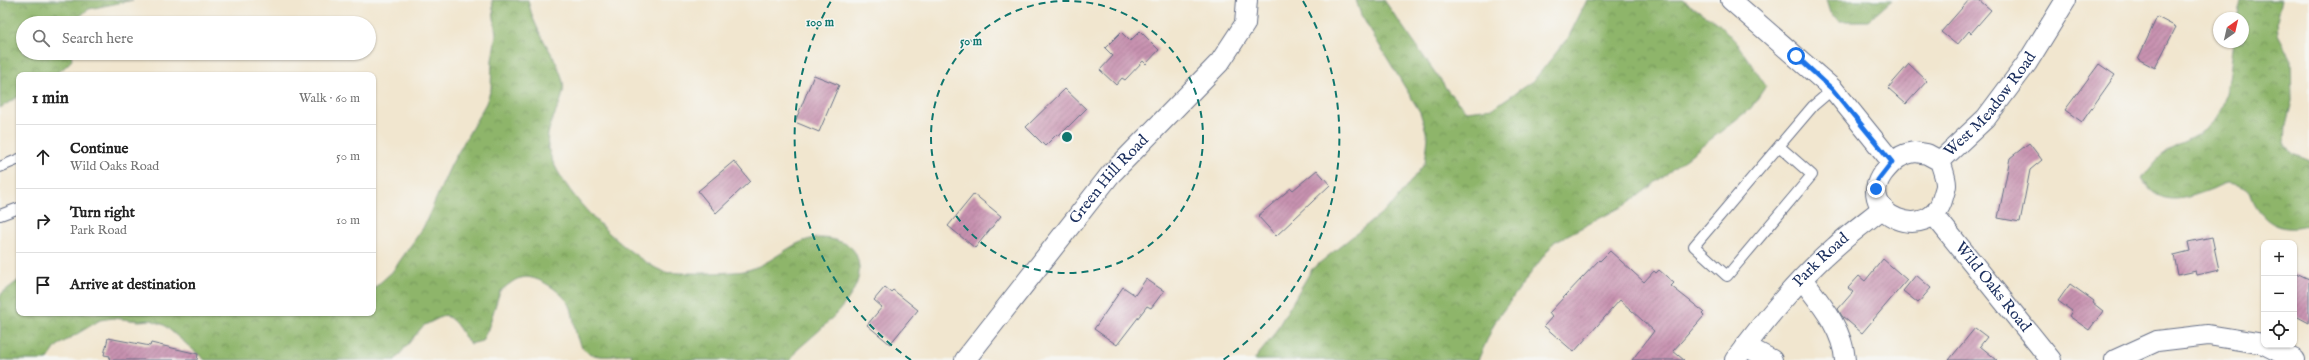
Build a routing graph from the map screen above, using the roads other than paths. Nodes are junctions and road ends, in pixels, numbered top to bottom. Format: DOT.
graph roads {
  1 [pos="1247,0"];
  2 [pos="1731,0"];
  3 [pos="2066,0"];
  4 [pos="1832,89"];
  5 [pos="1779,146"];
  6 [pos="16,160"];
  7 [pos="1940,161"];
  8 [pos="1892,162"];
  9 [pos="0,167"];
  10 [pos="1883,208"];
  11 [pos="16,209"];
  12 [pos="0,215"];
  13 [pos="1934,215"];
  14 [pos="1802,279"];
  15 [pos="2261,344"];
  16 [pos="2271,348"];
  17 [pos="1740,353"];
  18 [pos="965,360"];
  19 [pos="1772,360"];
  20 [pos="1845,360"];
  21 [pos="2051,360"];
  22 [pos="2115,360"];
  23 [pos="2295,360"];
  1 -- 18 [label="street, Green Hill Road"];
  2 -- 4 [label="street"];
  3 -- 7 [label="street, West Meadow Road"];
  4 -- 5 [label="lane"];
  4 -- 8 [label="street"];
  5 -- 5 [label="lane"];
  6 -- 9 [label="lane"];
  7 -- 8 [label="street, West Meadow Road"];
  7 -- 13 [label="street"];
  8 -- 10 [label="street"];
  10 -- 13 [label="street"];
  10 -- 14 [label="street, Park Road"];
  11 -- 12 [label="lane"];
  13 -- 21 [label="street, Wild Oaks Road"];
  14 -- 17 [label="street, Park Road"];
  14 -- 20 [label="street"];
  15 -- 22 [label="street"];
  16 -- 23 [label="street"];
  17 -- 19 [label="street"];
}
